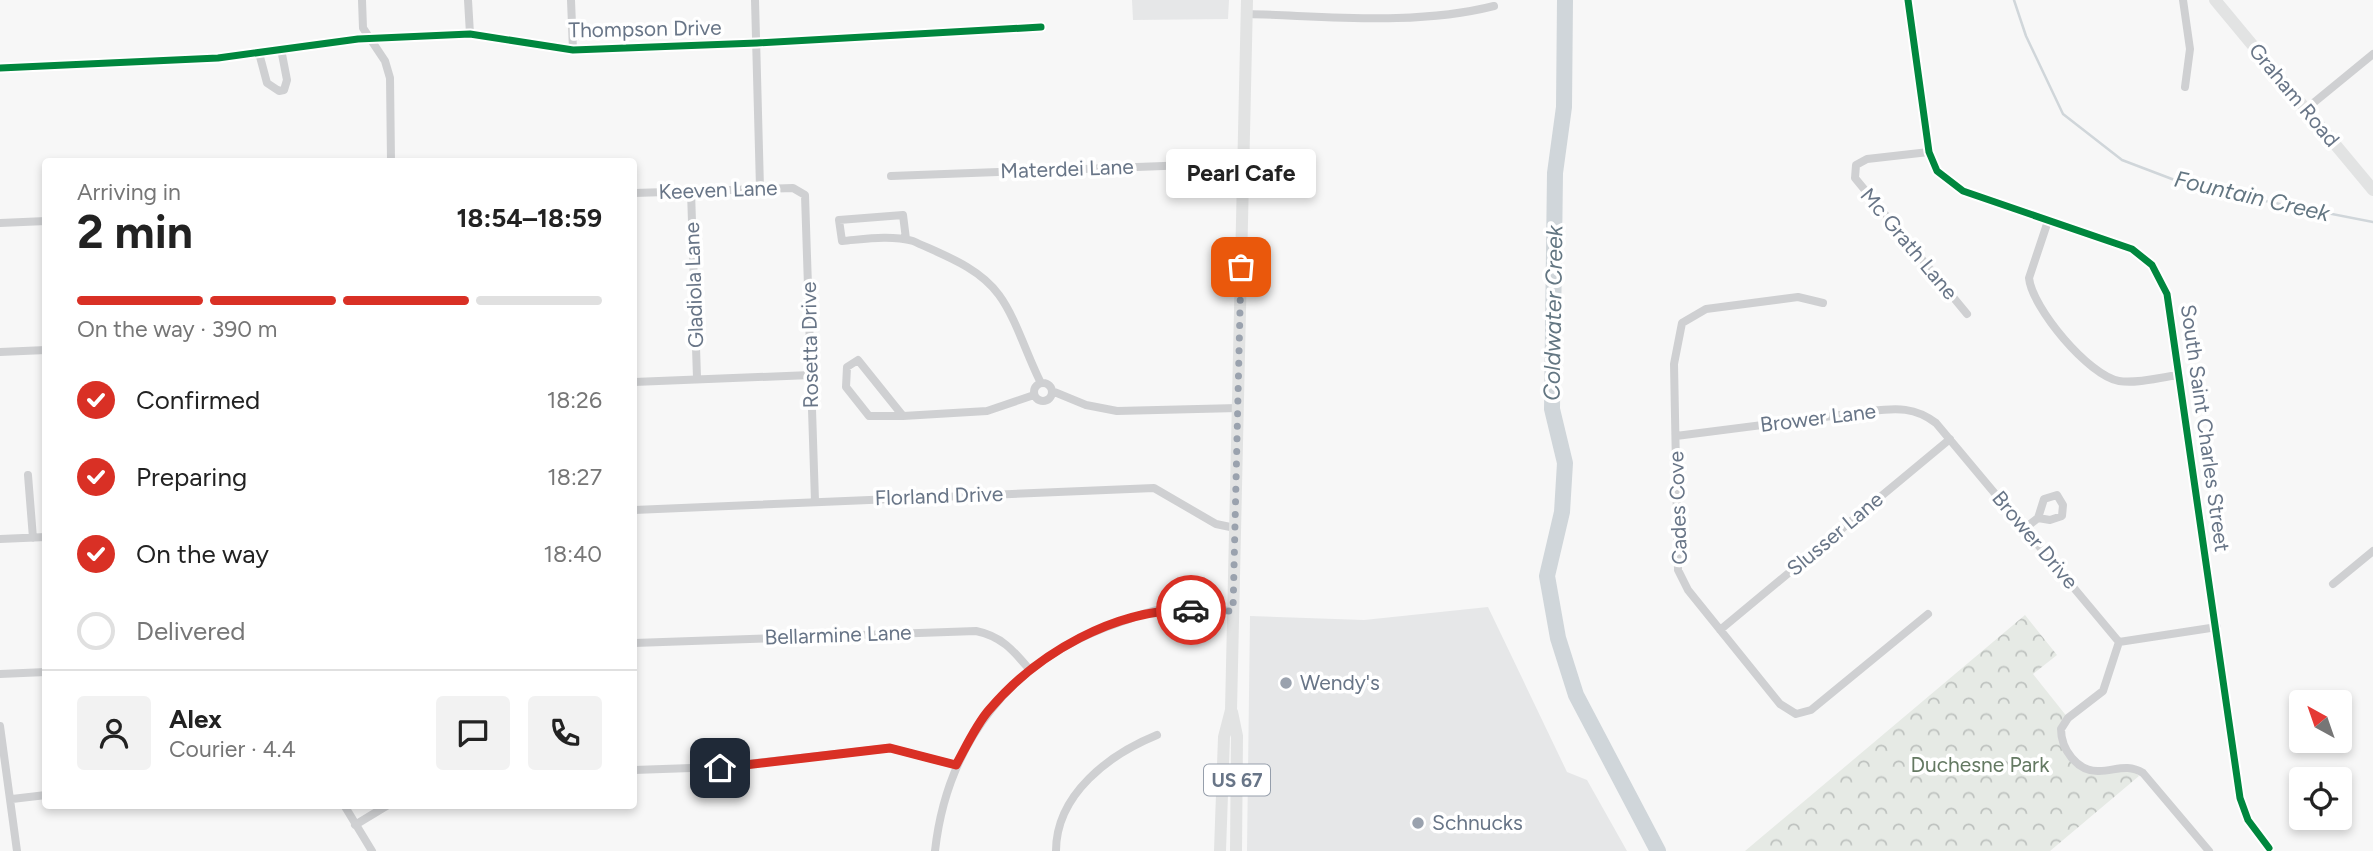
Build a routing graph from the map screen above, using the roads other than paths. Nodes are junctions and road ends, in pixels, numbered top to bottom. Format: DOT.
graph roads {
  1 [pos="362,0"];
  2 [pos="468,0"];
  3 [pos="571,0"];
  4 [pos="755,0"];
  5 [pos="1247,0"];
  6 [pos="1908,0"];
  7 [pos="2183,0"];
  8 [pos="2215,0"];
  9 [pos="1494,6"];
  10 [pos="1247,14"];
  11 [pos="1041,27"];
  12 [pos="470,34"];
  13 [pos="372,38"];
  14 [pos="757,43"];
  15 [pos="281,48"];
  16 [pos="573,50"];
  17 [pos="259,53"];
  18 [pos="2373,54"];
  19 [pos="0,68"];
  20 [pos="2185,87"];
  21 [pos="2306,109"];
  22 [pos="1929,152"];
  23 [pos="391,158"];
  24 [pos="1244,163"];
  25 [pos="891,176"];
  26 [pos="760,188"];
  27 [pos="2373,190"];
  28 [pos="691,191"];
  29 [pos="802,191"];
  30 [pos="637,193"];
  31 [pos="42,221"];
  32 [pos="2048,221"];
  33 [pos="0,223"];
  34 [pos="906,239"];
  35 [pos="1824,303"];
  36 [pos="1967,314"];
  37 [pos="42,350"];
  38 [pos="0,352"];
  39 [pos="2179,374"];
  40 [pos="811,376"];
  41 [pos="697,378"];
  42 [pos="637,382"];
  43 [pos="1041,383"];
  44 [pos="1052,391"];
  45 [pos="1034,395"];
  46 [pos="1238,408"];
  47 [pos="903,416"];
  48 [pos="1675,436"];
  49 [pos="1950,439"];
  50 [pos="28,475"];
  51 [pos="815,500"];
  52 [pos="637,510"];
  53 [pos="2038,518"];
  54 [pos="1235,528"];
  55 [pos="2025,528"];
  56 [pos="42,537"];
  57 [pos="0,538"];
  58 [pos="33,538"];
  59 [pos="2373,551"];
  60 [pos="2333,584"];
  61 [pos="1233,611"];
  62 [pos="1927,614"];
  63 [pos="2217,626"];
  64 [pos="1720,629"];
  65 [pos="2119,642"];
  66 [pos="637,643"];
  67 [pos="1029,669"];
  68 [pos="42,672"];
  69 [pos="0,674"];
  70 [pos="1231,710"];
  71 [pos="0,726"];
  72 [pos="1157,736"];
  73 [pos="956,765"];
  74 [pos="637,770"];
  75 [pos="42,795"];
  76 [pos="12,799"];
  77 [pos="346,809"];
  78 [pos="381,809"];
  79 [pos="355,825"];
  80 [pos="2269,848"];
  81 [pos="16,851"];
  82 [pos="372,851"];
  83 [pos="935,851"];
  84 [pos="1056,851"];
  85 [pos="1220,851"];
  86 [pos="1236,851"];
  87 [pos="2209,851"];
  1 -- 13 [label="street"];
  2 -- 12 [label="street"];
  3 -- 16 [label="street"];
  4 -- 14 [label="street"];
  5 -- 10 [label="main road, US 67"];
  6 -- 22 [label="street"];
  7 -- 20 [label="street"];
  8 -- 21 [label="main road, Graham Road"];
  9 -- 10 [label="street"];
  10 -- 24 [label="main road, US 67"];
  11 -- 14 [label="street, Thompson Drive"];
  12 -- 13 [label="street, Thompson Drive"];
  12 -- 16 [label="street, Thompson Drive"];
  13 -- 15 [label="street, Thompson Drive"];
  13 -- 23 [label="street"];
  14 -- 16 [label="street, Thompson Drive"];
  14 -- 26 [label="street"];
  15 -- 17 [label="street, Thompson Drive"];
  15 -- 17 [label="street"];
  17 -- 19 [label="street, Thompson Drive"];
  18 -- 21 [label="street"];
  21 -- 27 [label="main road, Graham Road"];
  22 -- 32 [label="street, South Saint Charles Street"];
  22 -- 36 [label="street, Mc Grath Lane"];
  24 -- 25 [label="street, Materdei Lane"];
  24 -- 46 [label="main road, US 67"];
  26 -- 28 [label="street, Keeven Lane"];
  26 -- 29 [label="street, Keeven Lane"];
  28 -- 30 [label="street, Keeven Lane"];
  28 -- 41 [label="street, Gladiola Lane"];
  29 -- 40 [label="street, Rosetta Drive"];
  31 -- 33 [label="street"];
  32 -- 39 [label="street, South Saint Charles Street"];
  32 -- 39 [label="street"];
  34 -- 34 [label="street"];
  34 -- 43 [label="street"];
  35 -- 48 [label="street, Cades Cove"];
  37 -- 38 [label="street"];
  39 -- 63 [label="street, South Saint Charles Street"];
  40 -- 41 [label="street"];
  40 -- 51 [label="street, Rosetta Drive"];
  41 -- 42 [label="street"];
  43 -- 44 [label="street"];
  43 -- 45 [label="street"];
  44 -- 45 [label="street"];
  44 -- 46 [label="street"];
  45 -- 47 [label="street"];
  46 -- 54 [label="main road, US 67"];
  47 -- 47 [label="street"];
  48 -- 49 [label="street, Brower Lane"];
  48 -- 64 [label="street, Cades Cove"];
  49 -- 55 [label="street, Brower Drive"];
  49 -- 64 [label="street, Slusser Lane"];
  50 -- 58 [label="street"];
  51 -- 52 [label="street, Florland Drive"];
  51 -- 54 [label="street, Florland Drive"];
  53 -- 55 [label="street"];
  54 -- 61 [label="main road, US 67"];
  55 -- 65 [label="street, Brower Drive"];
  56 -- 58 [label="street"];
  57 -- 58 [label="street"];
  59 -- 60 [label="street"];
  61 -- 67 [label="street"];
  61 -- 70 [label="main road, US 67"];
  62 -- 64 [label="street, Cades Cove"];
  63 -- 65 [label="street"];
  63 -- 80 [label="street, South Saint Charles Street"];
  65 -- 87 [label="street"];
  66 -- 67 [label="street, Bellarmine Lane"];
  67 -- 73 [label="street"];
  68 -- 69 [label="street"];
  70 -- 85 [label="main road, US 67"];
  70 -- 86 [label="main road, US 67"];
  71 -- 76 [label="street"];
  72 -- 84 [label="street"];
  73 -- 74 [label="street"];
  73 -- 83 [label="street"];
  75 -- 76 [label="street"];
  76 -- 81 [label="street"];
  77 -- 79 [label="street"];
  78 -- 79 [label="street"];
  79 -- 82 [label="street"];
}
